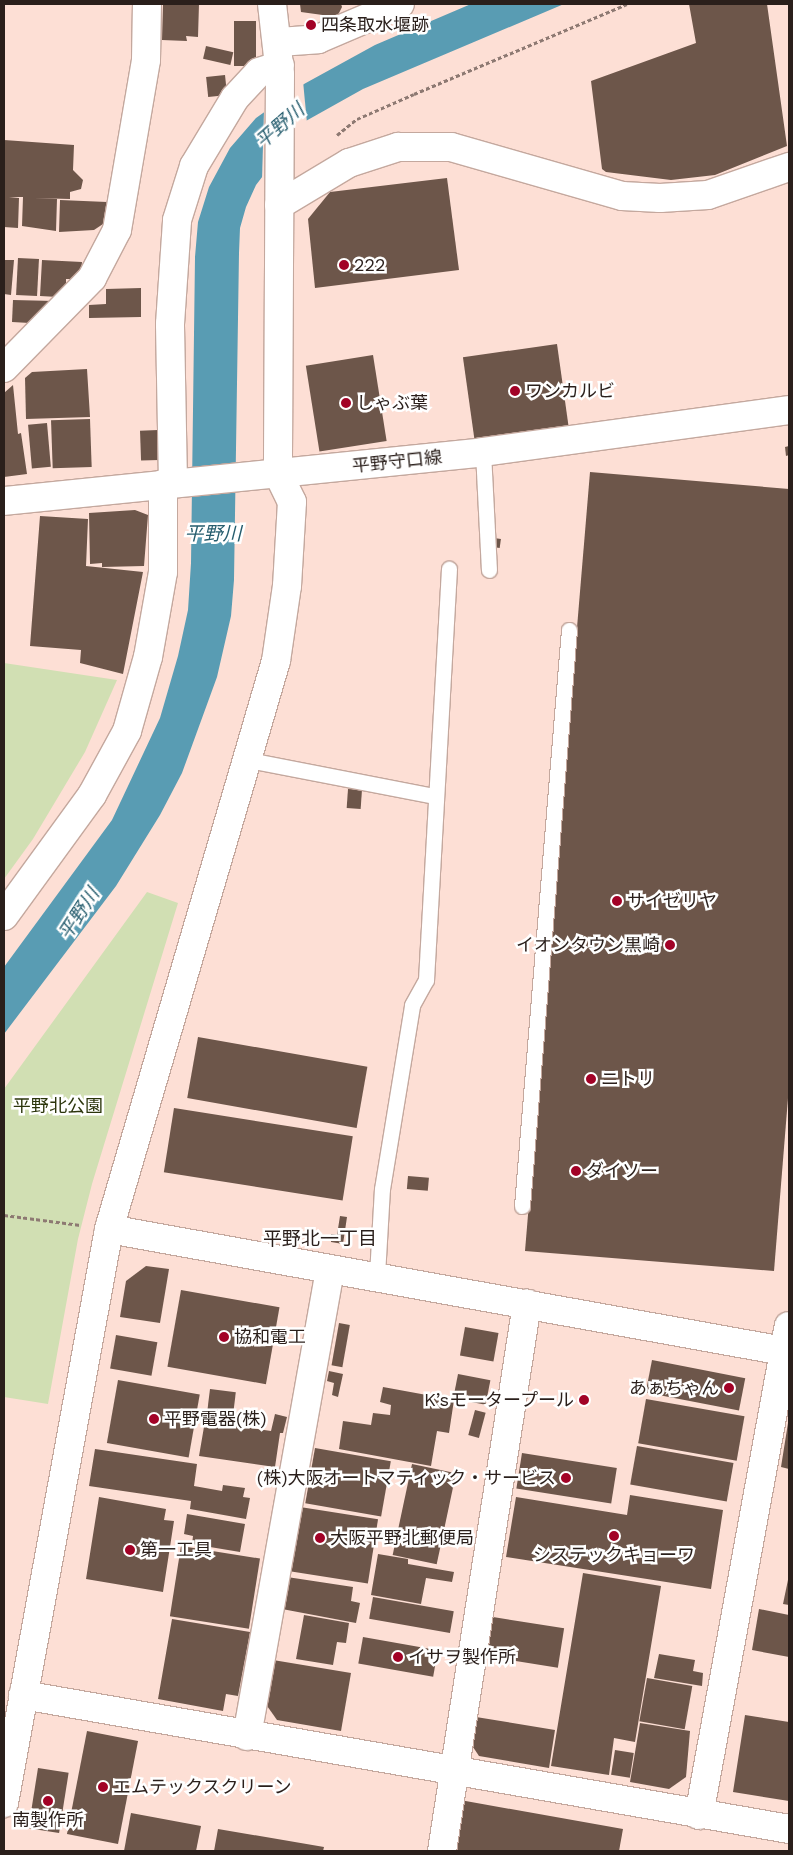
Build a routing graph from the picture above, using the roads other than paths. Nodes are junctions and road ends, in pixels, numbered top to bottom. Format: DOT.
graph roads {
  1 [pos="147,4"];
  2 [pos="272,4"];
  3 [pos="400,4"];
  4 [pos="279,60"];
  5 [pos="789,167"];
  6 [pos="286,205"];
  7 [pos="4,368"];
  8 [pos="789,410"];
  9 [pos="483,452"];
  10 [pos="265,474"];
  11 [pos="173,482"];
  12 [pos="4,501"];
  13 [pos="449,568"];
  14 [pos="490,570"];
  15 [pos="569,630"];
  16 [pos="249,760"];
  17 [pos="435,796"];
  18 [pos="4,916"];
  19 [pos="522,1206"];
  20 [pos="109,1229"];
  21 [pos="330,1270"];
  22 [pos="377,1275"];
  23 [pos="527,1304"];
  24 [pos="787,1343"];
  25 [pos="23,1696"];
  26 [pos="248,1736"];
  27 [pos="456,1773"];
  28 [pos="4,1803"];
  29 [pos="699,1814"];
  30 [pos="789,1829"];
  31 [pos="442,1851"];
  1 -- 7 [label="street"];
  2 -- 4 [label="street"];
  3 -- 4 [label="street"];
  4 -- 6 [label="street"];
  4 -- 11 [label="street"];
  5 -- 6 [label="street"];
  6 -- 10 [label="street"];
  8 -- 9 [label="street, 平野守口線"];
  9 -- 10 [label="street, 平野守口線"];
  9 -- 14 [label="lane"];
  10 -- 11 [label="street, 平野守口線"];
  10 -- 16 [label="street"];
  11 -- 12 [label="street, 平野守口線"];
  11 -- 18 [label="street"];
  13 -- 17 [label="lane"];
  15 -- 19 [label="lane"];
  16 -- 17 [label="lane"];
  16 -- 20 [label="street"];
  17 -- 22 [label="lane"];
  20 -- 21 [label="street"];
  20 -- 25 [label="street"];
  21 -- 22 [label="street"];
  21 -- 26 [label="street"];
  22 -- 23 [label="street"];
  23 -- 24 [label="street"];
  23 -- 27 [label="street"];
  24 -- 29 [label="street"];
  25 -- 26 [label="street"];
  25 -- 28 [label="street"];
  26 -- 27 [label="street"];
  27 -- 29 [label="street"];
  27 -- 31 [label="street"];
  29 -- 30 [label="street"];
}
